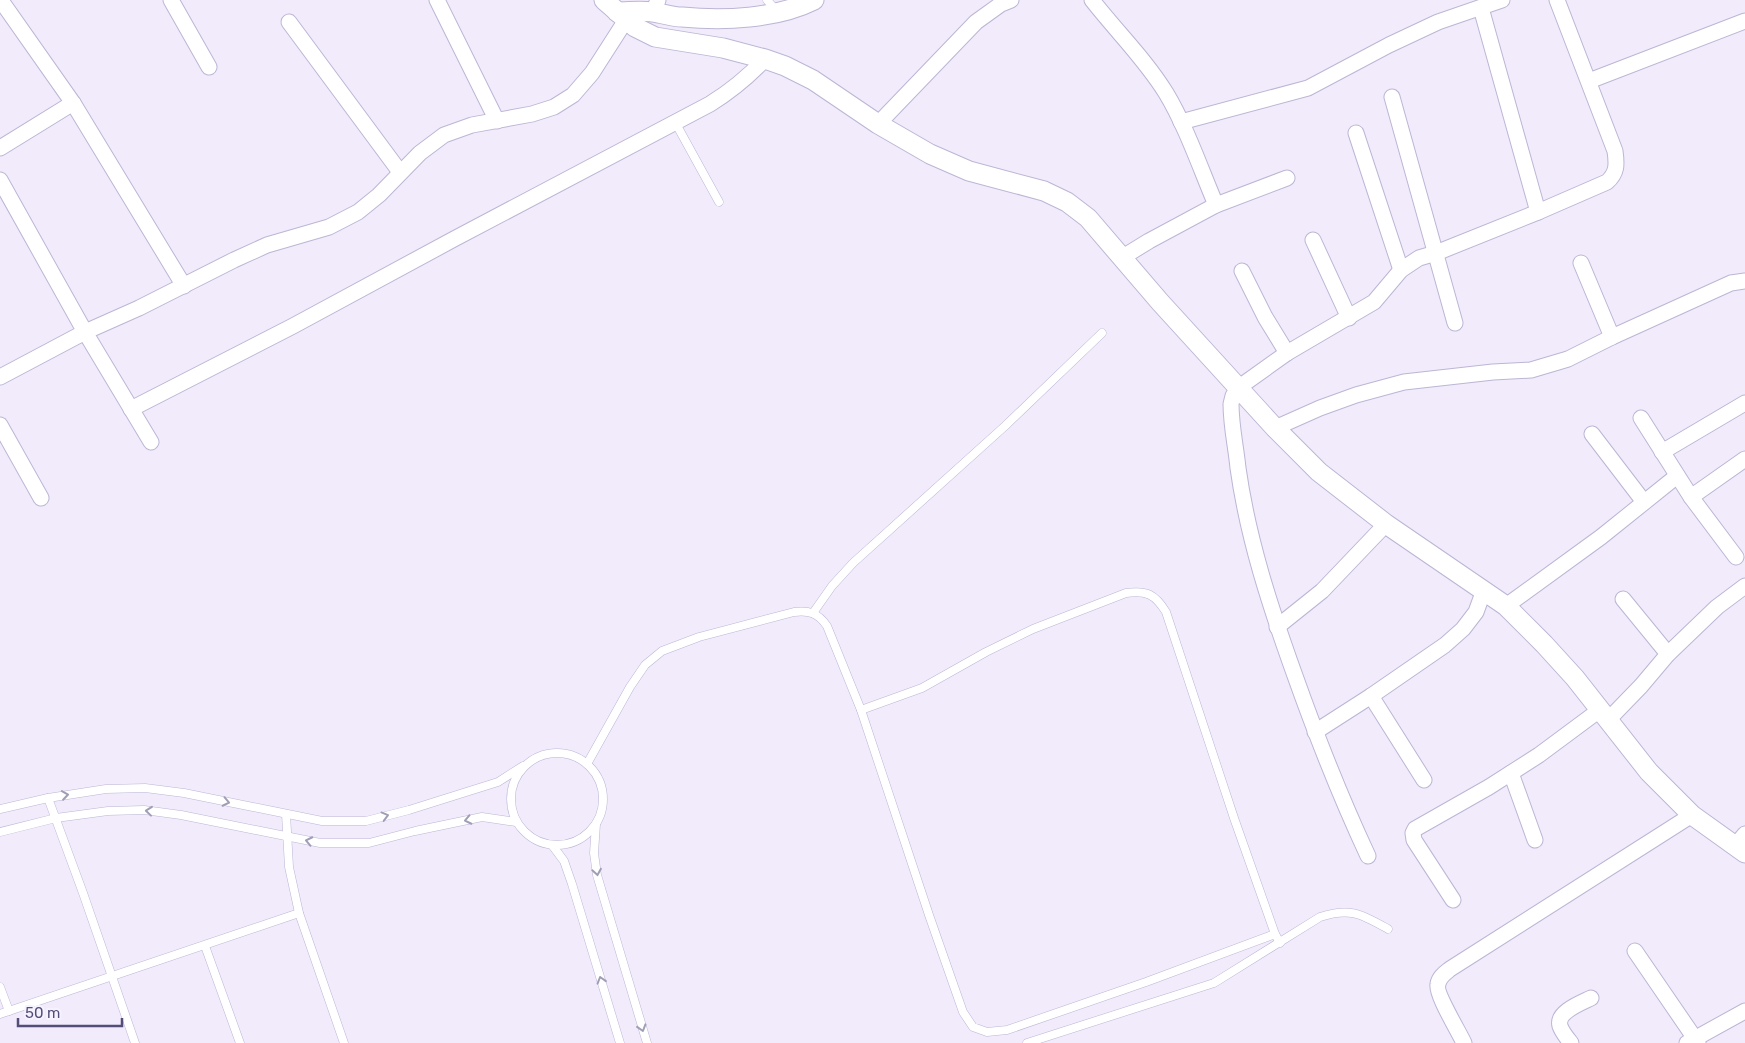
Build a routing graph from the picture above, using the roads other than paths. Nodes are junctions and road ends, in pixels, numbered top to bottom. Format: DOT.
graph roads {
  1 [pos="171,0"];
  2 [pos="437,0"];
  3 [pos="814,0"];
  4 [pos="1011,0"];
  5 [pos="1092,0"];
  6 [pos="1502,0"];
  7 [pos="1557,0"];
  8 [pos="2,2"];
  9 [pos="655,6"];
  10 [pos="772,6"];
  11 [pos="1481,8"];
  12 [pos="616,11"];
  13 [pos="1745,21"];
  14 [pos="289,22"];
  15 [pos="765,59"];
  16 [pos="209,67"];
  17 [pos="1589,81"];
  18 [pos="1392,97"];
  19 [pos="73,103"];
  20 [pos="497,121"];
  21 [pos="675,122"];
  22 [pos="1181,122"];
  23 [pos="878,124"];
  24 [pos="1356,132"];
  25 [pos="0,148"];
  26 [pos="400,172"];
  27 [pos="1287,178"];
  28 [pos="0,180"];
  29 [pos="719,202"];
  30 [pos="1216,206"];
  31 [pos="7,209"];
  32 [pos="1538,212"];
  33 [pos="1313,240"];
  34 [pos="1436,253"];
  35 [pos="1123,257"];
  36 [pos="1581,263"];
  37 [pos="1401,270"];
  38 [pos="1242,271"];
  39 [pos="1745,281"];
  40 [pos="184,286"];
  41 [pos="1349,318"];
  42 [pos="1455,323"];
  43 [pos="85,332"];
  44 [pos="1102,333"];
  45 [pos="1612,337"];
  46 [pos="1287,353"];
  47 [pos="0,376"];
  48 [pos="1238,388"];
  49 [pos="1745,403"];
  50 [pos="131,409"];
  51 [pos="1641,418"];
  52 [pos="0,425"];
  53 [pos="1275,428"];
  54 [pos="1592,434"];
  55 [pos="151,442"];
  56 [pos="1662,452"];
  57 [pos="1745,459"];
  58 [pos="1677,476"];
  59 [pos="1691,497"];
  60 [pos="41,498"];
  61 [pos="1644,502"];
  62 [pos="1386,524"];
  63 [pos="1736,557"];
  64 [pos="1745,586"];
  65 [pos="1484,590"];
  66 [pos="1623,599"];
  67 [pos="1506,606"];
  68 [pos="813,613"];
  69 [pos="1277,627"];
  70 [pos="1668,654"];
  71 [pos="1371,696"];
  72 [pos="861,710"];
  73 [pos="1605,714"];
  74 [pos="1315,732"];
  75 [pos="587,764"];
  76 [pos="523,766"];
  77 [pos="1510,773"];
  78 [pos="1424,780"];
  79 [pos="48,798"];
  80 [pos="0,809"];
  81 [pos="286,814"];
  82 [pos="1692,815"];
  83 [pos="56,818"];
  84 [pos="516,822"];
  85 [pos="596,824"];
  86 [pos="0,832"];
  87 [pos="286,836"];
  88 [pos="1535,840"];
  89 [pos="552,845"];
  90 [pos="1742,845"];
  91 [pos="1368,856"];
  92 [pos="1453,900"];
  93 [pos="299,913"];
  94 [pos="1388,929"];
  95 [pos="1275,934"];
  96 [pos="1280,943"];
  97 [pos="205,946"];
  98 [pos="1635,951"];
  99 [pos="111,976"];
  100 [pos="0,987"];
  101 [pos="1591,998"];
  102 [pos="8,1011"];
  103 [pos="1745,1012"];
  104 [pos="0,1014"];
  105 [pos="1693,1041"];
  106 [pos="134,1043"];
  107 [pos="240,1043"];
  108 [pos="344,1043"];
  109 [pos="620,1043"];
  110 [pos="647,1043"];
  111 [pos="1028,1043"];
  112 [pos="1464,1043"];
  113 [pos="1571,1043"];
  1 -- 16 [label="street"];
  2 -- 20 [label="street"];
  3 -- 10 [label="street"];
  4 -- 23 [label="street"];
  5 -- 22 [label="street"];
  6 -- 11 [label="street"];
  7 -- 17 [label="street"];
  8 -- 19 [label="street"];
  9 -- 10 [label="street"];
  9 -- 12 [label="street"];
  11 -- 22 [label="street"];
  11 -- 32 [label="street"];
  12 -- 15 [label="street"];
  12 -- 20 [label="street"];
  13 -- 17 [label="street"];
  14 -- 26 [label="street"];
  15 -- 21 [label="street"];
  15 -- 23 [label="street"];
  17 -- 32 [label="street"];
  18 -- 34 [label="street"];
  19 -- 25 [label="street"];
  19 -- 40 [label="street"];
  20 -- 26 [label="street"];
  21 -- 29 [label="lane"];
  21 -- 50 [label="street"];
  22 -- 30 [label="street"];
  23 -- 35 [label="street"];
  24 -- 37 [label="street"];
  26 -- 40 [label="street"];
  27 -- 30 [label="street"];
  28 -- 31 [label="street"];
  30 -- 35 [label="street"];
  31 -- 43 [label="street"];
  32 -- 34 [label="street"];
  33 -- 41 [label="street"];
  34 -- 37 [label="street"];
  34 -- 42 [label="street"];
  35 -- 48 [label="street"];
  36 -- 45 [label="street"];
  37 -- 41 [label="street"];
  38 -- 46 [label="street"];
  39 -- 45 [label="street"];
  40 -- 43 [label="street"];
  41 -- 46 [label="street"];
  43 -- 47 [label="street"];
  43 -- 50 [label="street"];
  44 -- 68 [label="lane"];
  45 -- 53 [label="street"];
  46 -- 48 [label="street"];
  48 -- 53 [label="street"];
  48 -- 69 [label="street"];
  49 -- 56 [label="street"];
  50 -- 55 [label="street"];
  51 -- 56 [label="street"];
  52 -- 60 [label="street"];
  53 -- 62 [label="street"];
  54 -- 61 [label="street"];
  56 -- 58 [label="street"];
  57 -- 59 [label="street"];
  58 -- 59 [label="street"];
  58 -- 61 [label="street"];
  59 -- 63 [label="street"];
  61 -- 67 [label="street"];
  62 -- 65 [label="street"];
  62 -- 69 [label="street"];
  64 -- 70 [label="street"];
  65 -- 67 [label="street"];
  65 -- 71 [label="street"];
  66 -- 70 [label="street"];
  67 -- 73 [label="street"];
  68 -- 72 [label="lane"];
  68 -- 75 [label="lane"];
  69 -- 74 [label="street"];
  70 -- 73 [label="street"];
  71 -- 74 [label="street"];
  71 -- 78 [label="street"];
  72 -- 95 [label="lane"];
  72 -- 95 [label="lane"];
  73 -- 77 [label="street"];
  73 -- 82 [label="street"];
  74 -- 91 [label="street"];
  75 -- 76 [label="lane"];
  75 -- 85 [label="lane"];
  81 -- 76 [label="lane, one-way"];
  76 -- 84 [label="lane"];
  77 -- 88 [label="street"];
  77 -- 92 [label="street"];
  79 -- 80 [label="lane"];
  79 -- 81 [label="lane, one-way"];
  79 -- 83 [label="lane"];
  81 -- 87 [label="lane"];
  82 -- 90 [label="street"];
  82 -- 112 [label="street"];
  83 -- 86 [label="lane"];
  87 -- 83 [label="lane, one-way"];
  83 -- 99 [label="lane"];
  84 -- 87 [label="lane, one-way"];
  84 -- 89 [label="lane"];
  85 -- 89 [label="lane"];
  85 -- 110 [label="lane, one-way"];
  87 -- 93 [label="lane"];
  109 -- 89 [label="lane, one-way"];
  93 -- 97 [label="lane"];
  93 -- 108 [label="lane"];
  94 -- 96 [label="lane"];
  95 -- 96 [label="lane"];
  96 -- 111 [label="lane"];
  97 -- 99 [label="lane"];
  97 -- 107 [label="lane"];
  98 -- 105 [label="street"];
  99 -- 102 [label="lane"];
  99 -- 106 [label="lane"];
  100 -- 102 [label="lane"];
  101 -- 113 [label="street"];
  102 -- 104 [label="lane"];
  103 -- 105 [label="street"];
}
